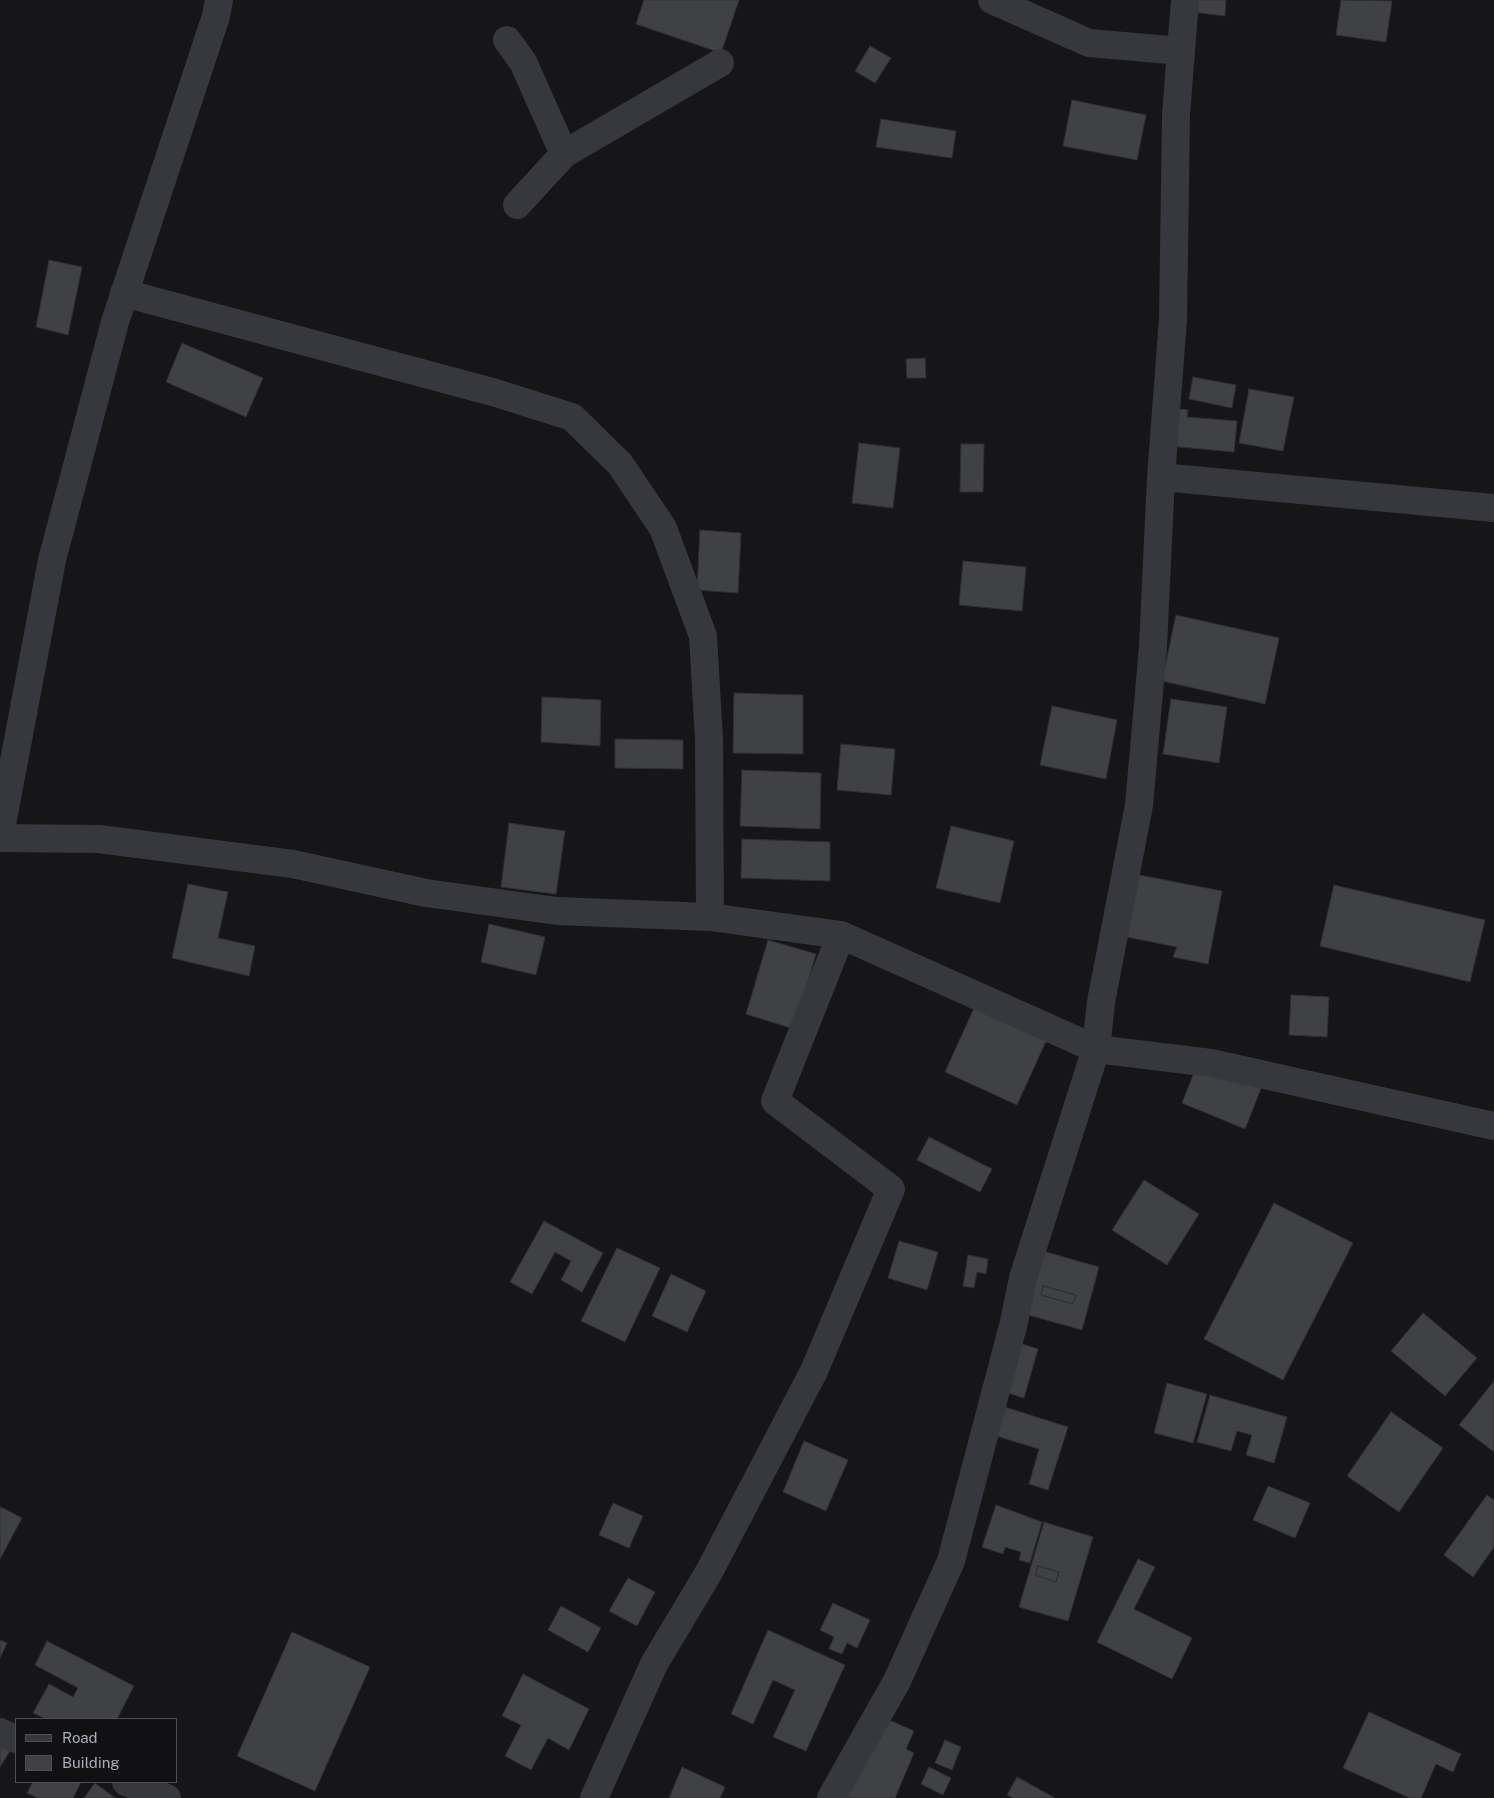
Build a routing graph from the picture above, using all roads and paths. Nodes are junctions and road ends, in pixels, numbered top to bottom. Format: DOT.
graph roads {
  1 [pos="219,0"];
  2 [pos="992,0"];
  3 [pos="1185,0"];
  4 [pos="507,40"];
  5 [pos="1181,50"];
  6 [pos="720,63"];
  7 [pos="564,154"];
  8 [pos="517,205"];
  9 [pos="124,294"];
  10 [pos="1161,477"];
  11 [pos="1494,508"];
  12 [pos="0,836"];
  13 [pos="710,917"];
  14 [pos="841,936"];
  15 [pos="1096,1049"];
  16 [pos="1494,1126"];
  17 [pos="0,1732"];
  18 [pos="15,1739"];
  19 [pos="129,1783"];
  20 [pos="167,1798"];
  21 [pos="594,1798"];
  22 [pos="831,1798"];
  1 -- 9 [label="street"];
  2 -- 5 [label="street"];
  3 -- 5 [label="street"];
  4 -- 7 [label="street"];
  5 -- 10 [label="street"];
  6 -- 7 [label="street"];
  7 -- 8 [label="street"];
  9 -- 12 [label="street"];
  9 -- 13 [label="street"];
  10 -- 11 [label="street"];
  10 -- 15 [label="street"];
  12 -- 13 [label="street"];
  13 -- 14 [label="street"];
  14 -- 15 [label="street"];
  14 -- 21 [label="street"];
  15 -- 16 [label="street"];
  15 -- 22 [label="street"];
  17 -- 18 [label="street"];
  19 -- 20 [label="street"];
}
